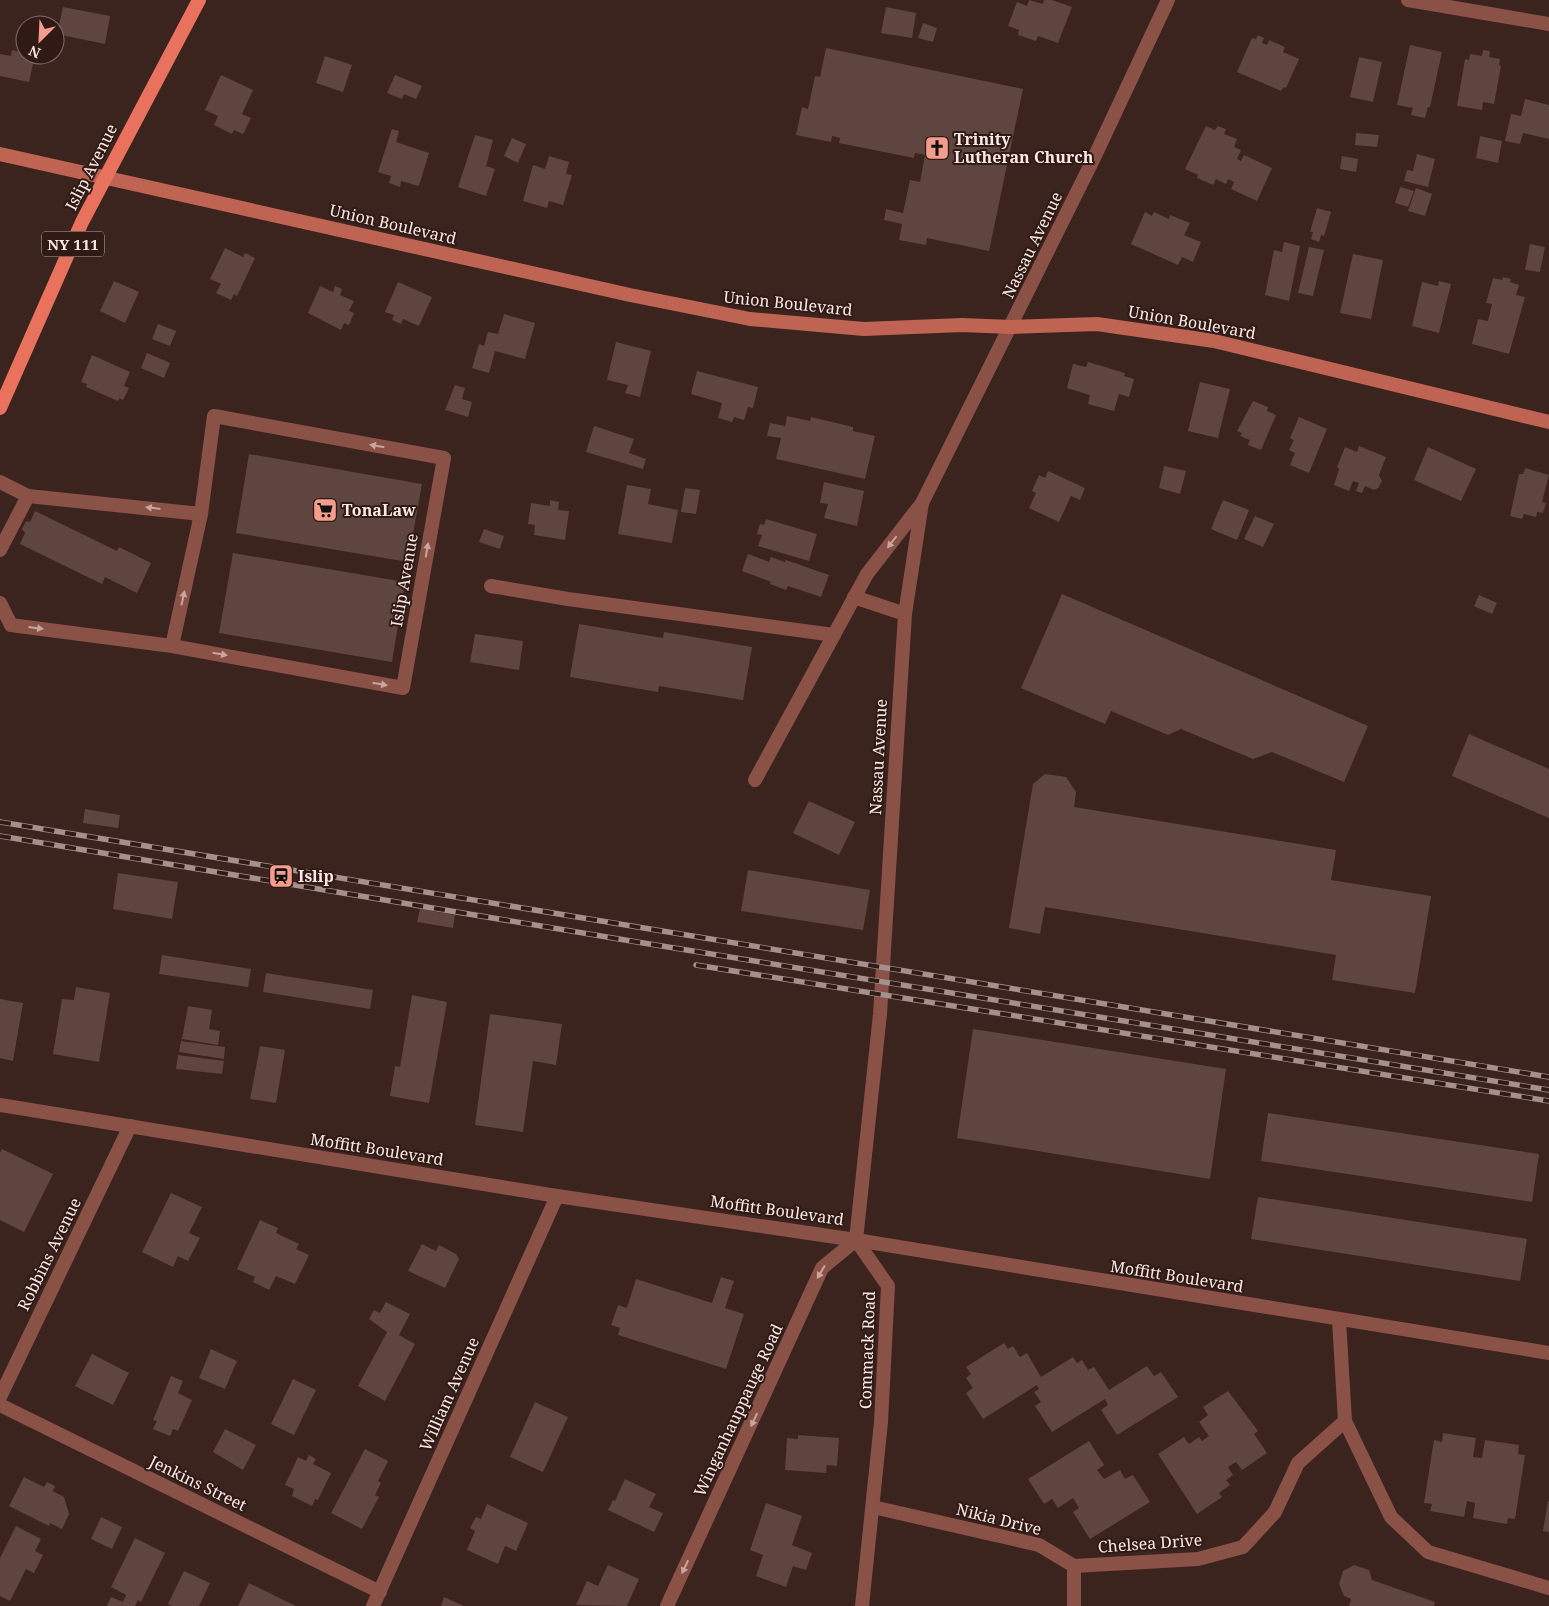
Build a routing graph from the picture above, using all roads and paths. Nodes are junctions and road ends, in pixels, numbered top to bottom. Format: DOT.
graph roads {
  1 [pos="199,0"];
  2 [pos="1168,0"];
  3 [pos="1408,0"];
  4 [pos="1549,24"];
  5 [pos="0,154"];
  6 [pos="104,178"];
  7 [pos="1011,327"];
  8 [pos="0,408"];
  9 [pos="1549,422"];
  10 [pos="0,482"];
  11 [pos="28,496"];
  12 [pos="922,503"];
  13 [pos="201,514"];
  14 [pos="4,532"];
  15 [pos="0,550"];
  16 [pos="491,586"];
  17 [pos="854,597"];
  18 [pos="0,603"];
  19 [pos="905,614"];
  20 [pos="834,635"];
  21 [pos="172,646"];
  22 [pos="755,780"];
  23 [pos="0,1105"];
  24 [pos="130,1126"];
  25 [pos="557,1196"];
  26 [pos="856,1240"];
  27 [pos="1339,1320"];
  28 [pos="1549,1353"];
  29 [pos="0,1397"];
  30 [pos="0,1405"];
  31 [pos="1345,1421"];
  32 [pos="872,1507"];
  33 [pos="1074,1566"];
  34 [pos="1549,1588"];
  35 [pos="380,1592"];
  36 [pos="373,1606"];
  37 [pos="667,1606"];
  38 [pos="862,1606"];
  39 [pos="1074,1606"];
  1 -- 6 [label="main road, Islip Avenue / NY 111"];
  2 -- 7 [label="street, Nassau Avenue"];
  3 -- 4 [label="street"];
  5 -- 6 [label="main road, Union Boulevard"];
  6 -- 7 [label="main road, Union Boulevard"];
  6 -- 8 [label="main road, Islip Avenue / NY 111"];
  7 -- 9 [label="main road, Union Boulevard"];
  7 -- 12 [label="street, Nassau Avenue"];
  10 -- 11 [label="street"];
  13 -- 11 [label="street, one-way"];
  11 -- 14 [label="street"];
  12 -- 17 [label="street, Nassau Avenue, one-way"];
  12 -- 19 [label="street, Nassau Avenue"];
  21 -- 13 [label="street, one-way"];
  21 -- 13 [label="street, Islip Avenue, one-way"];
  14 -- 15 [label="street"];
  16 -- 20 [label="street"];
  17 -- 19 [label="street"];
  17 -- 20 [label="street, Nassau Avenue"];
  18 -- 21 [label="street, one-way"];
  19 -- 26 [label="street, Nassau Avenue"];
  20 -- 22 [label="street, Nassau Avenue"];
  23 -- 24 [label="street, Moffitt Boulevard"];
  24 -- 25 [label="street, Moffitt Boulevard"];
  24 -- 29 [label="street, Robbins Avenue"];
  25 -- 26 [label="street, Moffitt Boulevard"];
  25 -- 35 [label="street, William Avenue"];
  26 -- 27 [label="street, Moffitt Boulevard"];
  26 -- 32 [label="street, Commack Road"];
  26 -- 37 [label="street, Winganhauppauge Road, one-way"];
  27 -- 28 [label="street, Moffitt Boulevard"];
  27 -- 31 [label="street"];
  30 -- 35 [label="street, Jenkins Street"];
  31 -- 33 [label="street, Chelsea Drive"];
  31 -- 34 [label="street"];
  32 -- 33 [label="street, Nikia Drive"];
  32 -- 38 [label="street, Commack Road"];
  33 -- 39 [label="street"];
  35 -- 36 [label="street, William Avenue"];
}
